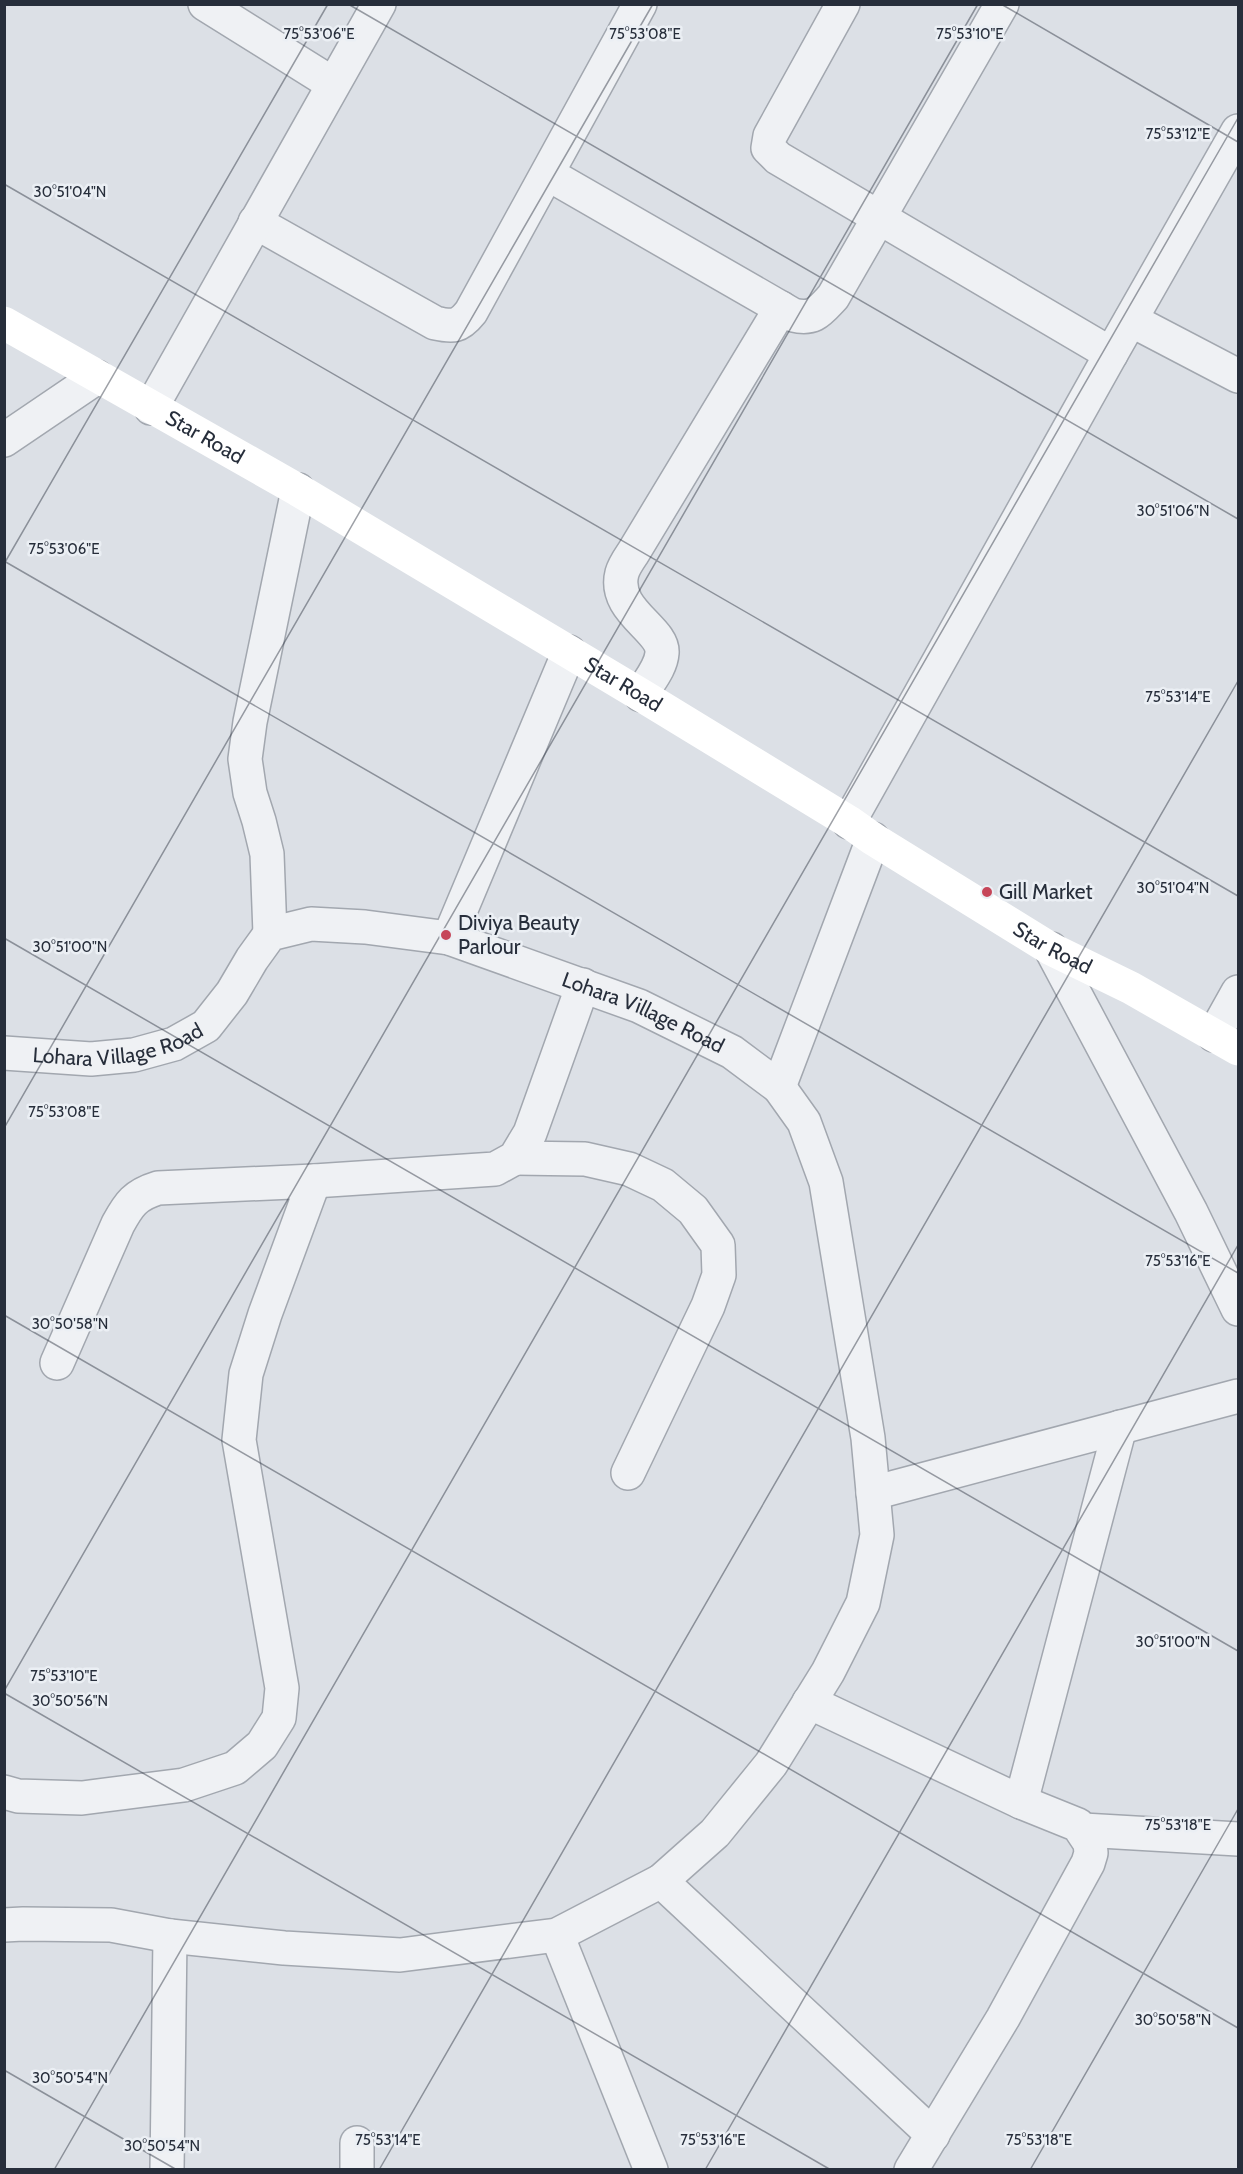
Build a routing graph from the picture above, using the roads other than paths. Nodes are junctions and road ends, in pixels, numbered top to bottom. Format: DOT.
graph roads {
  1 [pos="205,4"];
  2 [pos="379,4"];
  3 [pos="640,4"];
  4 [pos="843,4"];
  5 [pos="1002,4"];
  6 [pos="333,84"];
  7 [pos="1239,131"];
  8 [pos="548,174"];
  9 [pos="878,218"];
  10 [pos="255,222"];
  11 [pos="781,308"];
  12 [pos="1131,320"];
  13 [pos="4,323"];
  14 [pos="1111,354"];
  15 [pos="1239,376"];
  16 [pos="97,377"];
  17 [pos="151,408"];
  18 [pos="4,440"];
  19 [pos="298,490"];
  20 [pos="569,652"];
  21 [pos="641,695"];
  22 [pos="861,830"];
  23 [pos="270,934"];
  24 [pos="449,938"];
  25 [pos="1051,949"];
  26 [pos="583,985"];
  27 [pos="1239,992"];
  28 [pos="1226,1042"];
  29 [pos="4,1053"];
  30 [pos="779,1087"];
  31 [pos="514,1158"];
  32 [pos="314,1181"];
  33 [pos="1239,1309"];
  34 [pos="57,1363"];
  35 [pos="1239,1396"];
  36 [pos="1120,1427"];
  37 [pos="628,1473"];
  38 [pos="873,1493"];
  39 [pos="809,1702"];
  40 [pos="4,1792"];
  41 [pos="1021,1802"];
  42 [pos="1083,1830"];
  43 [pos="1239,1839"];
  44 [pos="661,1881"];
  45 [pos="4,1925"];
  46 [pos="557,1935"];
  47 [pos="170,1936"];
  48 [pos="933,2135"];
  49 [pos="167,2169"];
  50 [pos="651,2169"];
  51 [pos="911,2169"];
  1 -- 6 [label="street"];
  2 -- 6 [label="street"];
  3 -- 8 [label="street"];
  4 -- 9 [label="street"];
  5 -- 9 [label="street"];
  6 -- 10 [label="street"];
  7 -- 12 [label="street"];
  8 -- 10 [label="street"];
  8 -- 11 [label="street"];
  9 -- 11 [label="street"];
  9 -- 14 [label="street"];
  10 -- 17 [label="street"];
  11 -- 21 [label="street"];
  12 -- 14 [label="street"];
  12 -- 15 [label="street"];
  13 -- 16 [label="street, Star Road"];
  14 -- 22 [label="street"];
  16 -- 17 [label="street, Star Road"];
  16 -- 18 [label="street"];
  17 -- 19 [label="street, Star Road"];
  19 -- 20 [label="street, Star Road"];
  19 -- 23 [label="street"];
  20 -- 21 [label="street, Star Road"];
  20 -- 24 [label="street"];
  21 -- 22 [label="street, Star Road"];
  22 -- 25 [label="street, Star Road"];
  22 -- 30 [label="street"];
  23 -- 24 [label="street, Lohara Village Road"];
  23 -- 29 [label="street, Lohara Village Road"];
  24 -- 26 [label="street, Lohara Village Road"];
  25 -- 28 [label="street, Star Road"];
  25 -- 33 [label="street"];
  26 -- 30 [label="street, Lohara Village Road"];
  26 -- 31 [label="street"];
  27 -- 28 [label="street"];
  30 -- 38 [label="street, Lohara Village Road"];
  31 -- 32 [label="street"];
  31 -- 37 [label="street"];
  32 -- 34 [label="street"];
  32 -- 40 [label="street"];
  35 -- 36 [label="street"];
  36 -- 38 [label="street"];
  36 -- 41 [label="street"];
  38 -- 39 [label="street, Lohara Village Road"];
  39 -- 41 [label="street"];
  39 -- 44 [label="street, Lohara Village Road"];
  41 -- 42 [label="street"];
  42 -- 43 [label="street"];
  42 -- 48 [label="street"];
  44 -- 46 [label="street, Lohara Village Road"];
  44 -- 48 [label="street"];
  45 -- 47 [label="street"];
  46 -- 47 [label="street"];
  46 -- 50 [label="street"];
  47 -- 49 [label="street"];
  48 -- 51 [label="street"];
}
